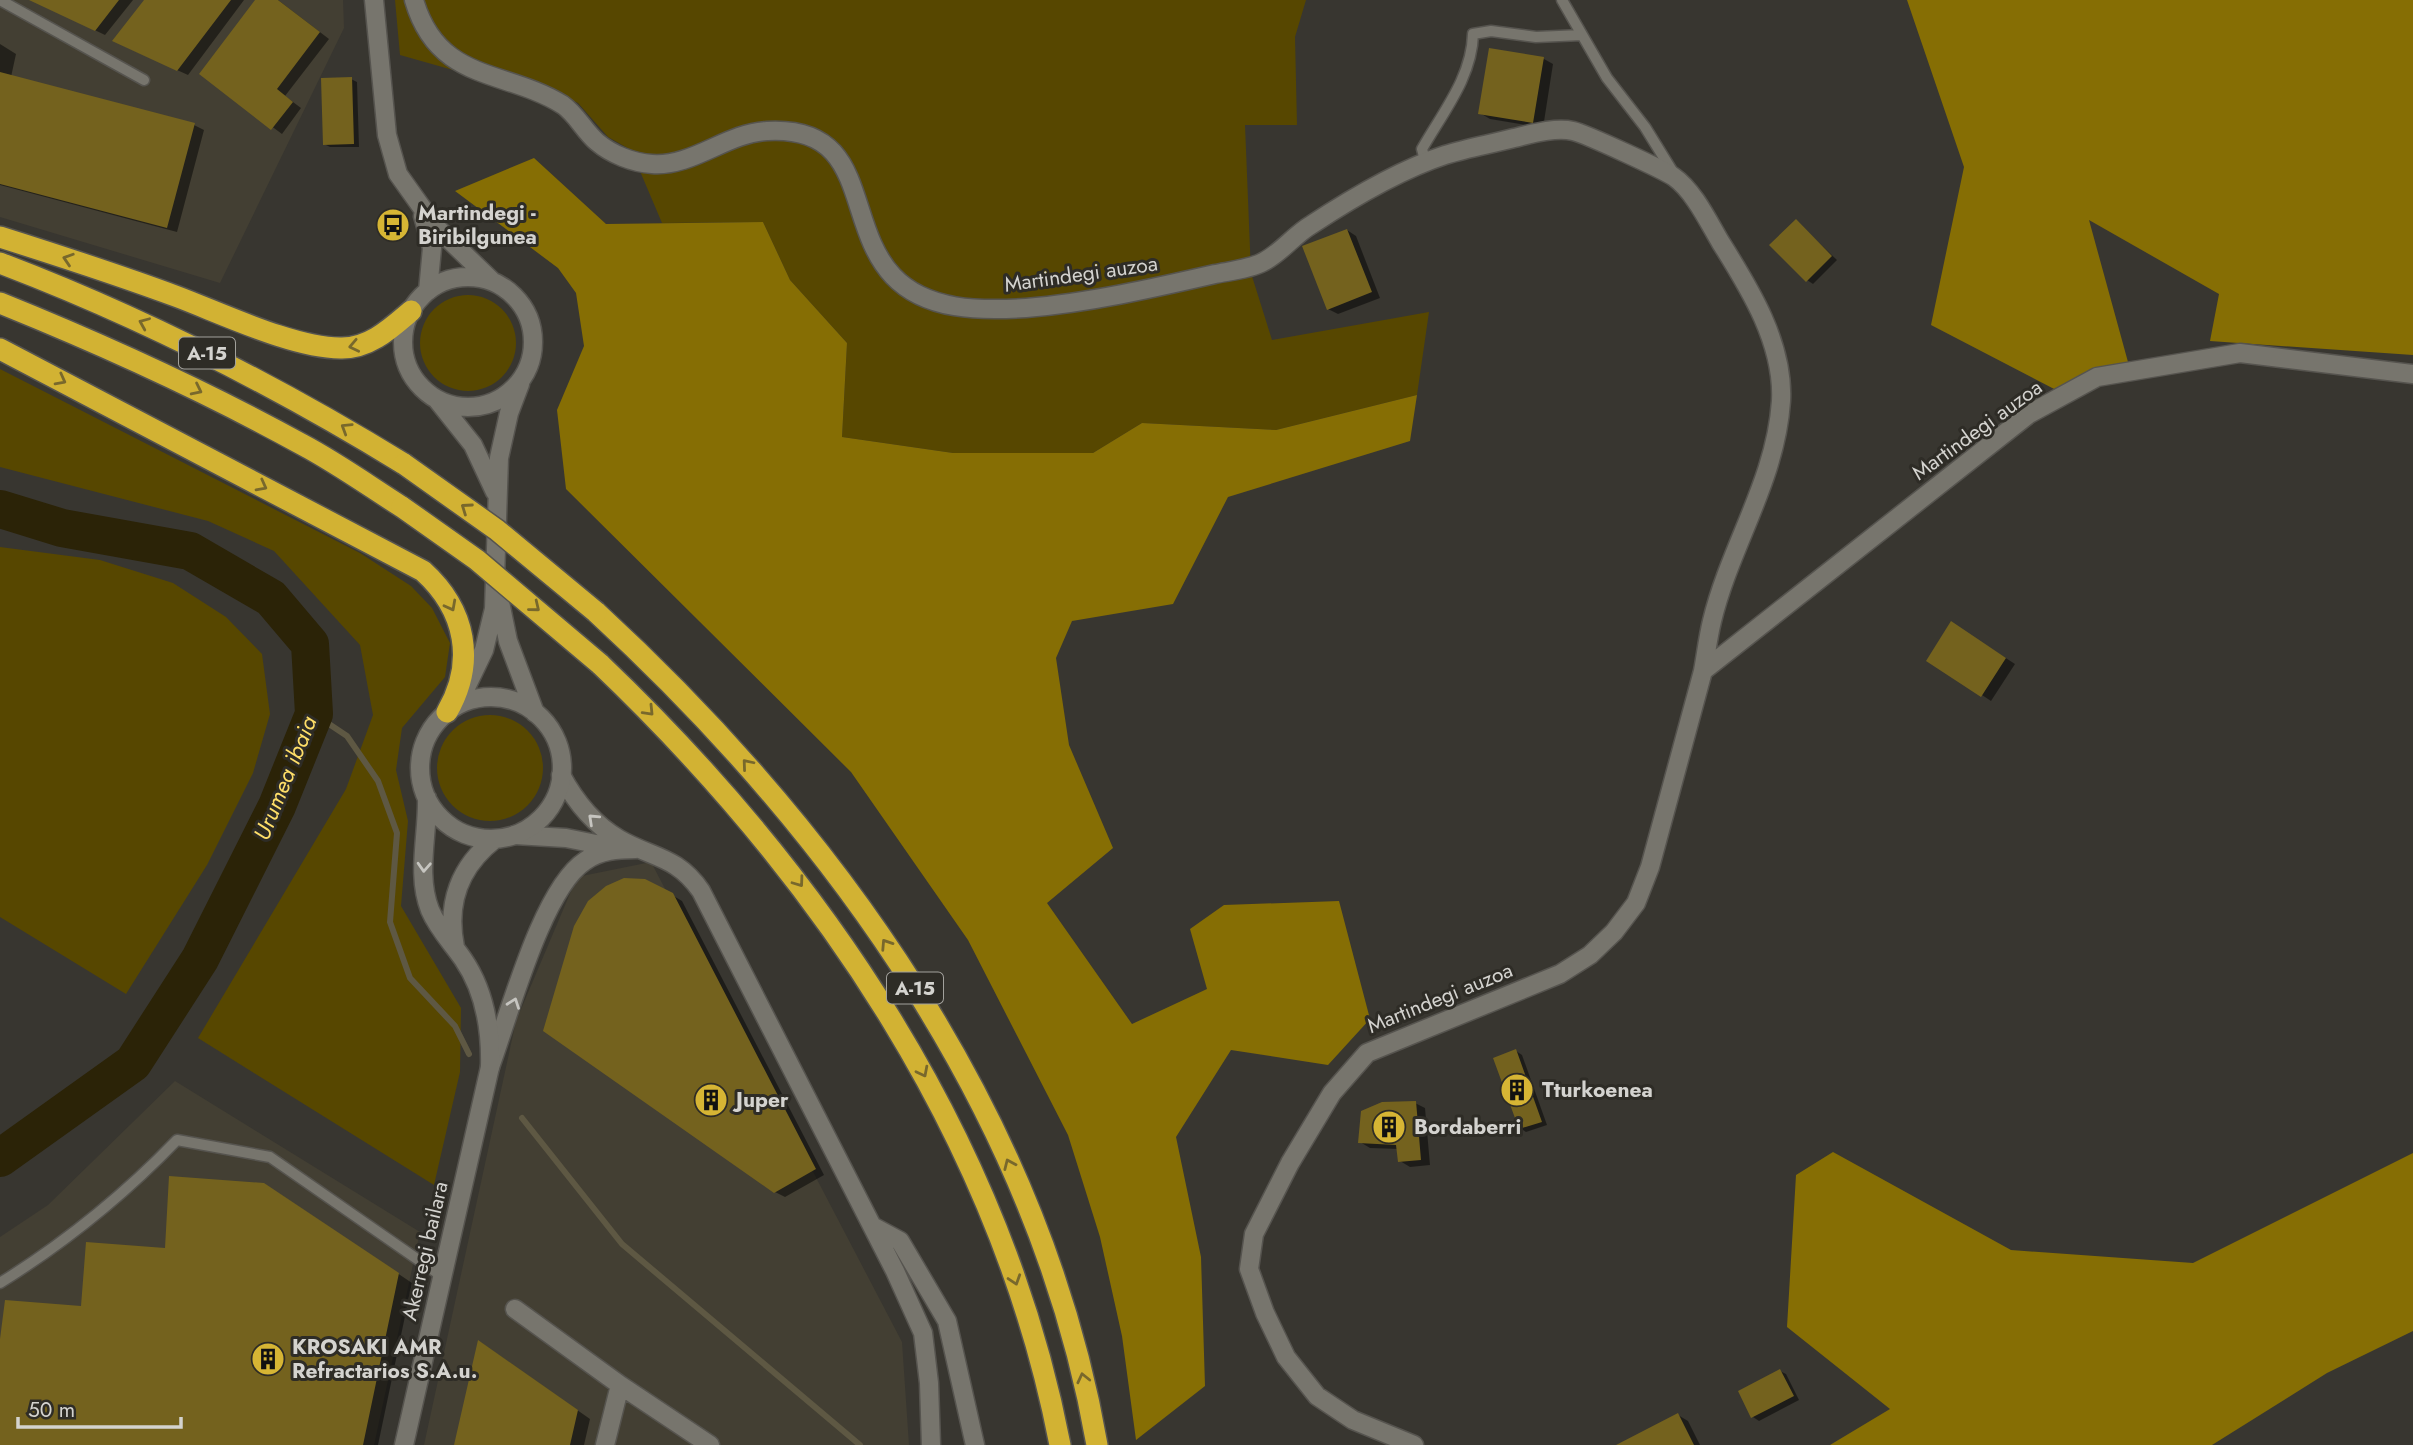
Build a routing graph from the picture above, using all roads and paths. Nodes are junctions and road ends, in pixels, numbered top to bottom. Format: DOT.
graph roads {
  1 [pos="0,0"];
  2 [pos="374,0"];
  3 [pos="414,0"];
  4 [pos="1562,0"];
  5 [pos="1582,35"];
  6 [pos="144,80"];
  7 [pos="1426,164"];
  8 [pos="1676,178"];
  9 [pos="418,206"];
  10 [pos="0,237"];
  11 [pos="0,263"];
  12 [pos="494,282"];
  13 [pos="428,291"];
  14 [pos="0,303"];
  15 [pos="411,311"];
  16 [pos="0,349"];
  17 [pos="2413,374"];
  18 [pos="521,380"];
  19 [pos="438,400"];
  20 [pos="497,499"];
  21 [pos="497,589"];
  22 [pos="1703,671"];
  23 [pos="452,709"];
  24 [pos="536,713"];
  25 [pos="561,775"];
  26 [pos="426,799"];
  27 [pos="515,835"];
  28 [pos="495,839"];
  29 [pos="620,849"];
  30 [pos="639,849"];
  31 [pos="455,947"];
  32 [pos="490,1067"];
  33 [pos="872,1226"];
  34 [pos="443,1277"];
  35 [pos="0,1283"];
  36 [pos="515,1309"];
  37 [pos="620,1385"];
  38 [pos="404,1445"];
  39 [pos="605,1445"];
  40 [pos="710,1445"];
  41 [pos="931,1445"];
  42 [pos="975,1445"];
  43 [pos="1060,1445"];
  44 [pos="1097,1445"];
  45 [pos="1414,1445"];
  1 -- 6 [label="lane"];
  2 -- 9 [label="street"];
  3 -- 7 [label="street, Martindegi auzoa"];
  4 -- 5 [label="lane, Martindegi auzoa"];
  5 -- 7 [label="lane"];
  5 -- 8 [label="lane, Martindegi auzoa"];
  7 -- 8 [label="street, Martindegi auzoa"];
  8 -- 22 [label="street, Martindegi auzoa"];
  9 -- 12 [label="street"];
  9 -- 13 [label="street"];
  15 -- 10 [label="highway, one-way"];
  44 -- 11 [label="highway, A-15, one-way, bridge"];
  12 -- 13 [label="street"];
  12 -- 18 [label="street"];
  13 -- 15 [label="street"];
  14 -- 43 [label="highway, A-15, one-way, bridge"];
  15 -- 19 [label="street"];
  16 -- 23 [label="highway, one-way"];
  17 -- 22 [label="street, Martindegi auzoa"];
  18 -- 19 [label="street"];
  18 -- 20 [label="street"];
  19 -- 20 [label="street"];
  20 -- 21 [label="street"];
  21 -- 23 [label="street"];
  21 -- 24 [label="street"];
  22 -- 45 [label="street, Martindegi auzoa"];
  23 -- 24 [label="street"];
  23 -- 26 [label="street"];
  24 -- 25 [label="street"];
  25 -- 27 [label="street"];
  30 -- 25 [label="street, one-way"];
  26 -- 28 [label="street"];
  26 -- 31 [label="street, one-way"];
  27 -- 28 [label="street"];
  27 -- 29 [label="street"];
  28 -- 31 [label="street"];
  29 -- 30 [label="street"];
  32 -- 29 [label="street, one-way"];
  30 -- 33 [label="street"];
  31 -- 32 [label="street"];
  32 -- 34 [label="street, Akerregi bailara"];
  33 -- 41 [label="street"];
  33 -- 42 [label="street"];
  34 -- 35 [label="lane"];
  34 -- 38 [label="street, Akerregi bailara"];
  36 -- 37 [label="street"];
  37 -- 39 [label="street"];
  37 -- 40 [label="street"];
}
